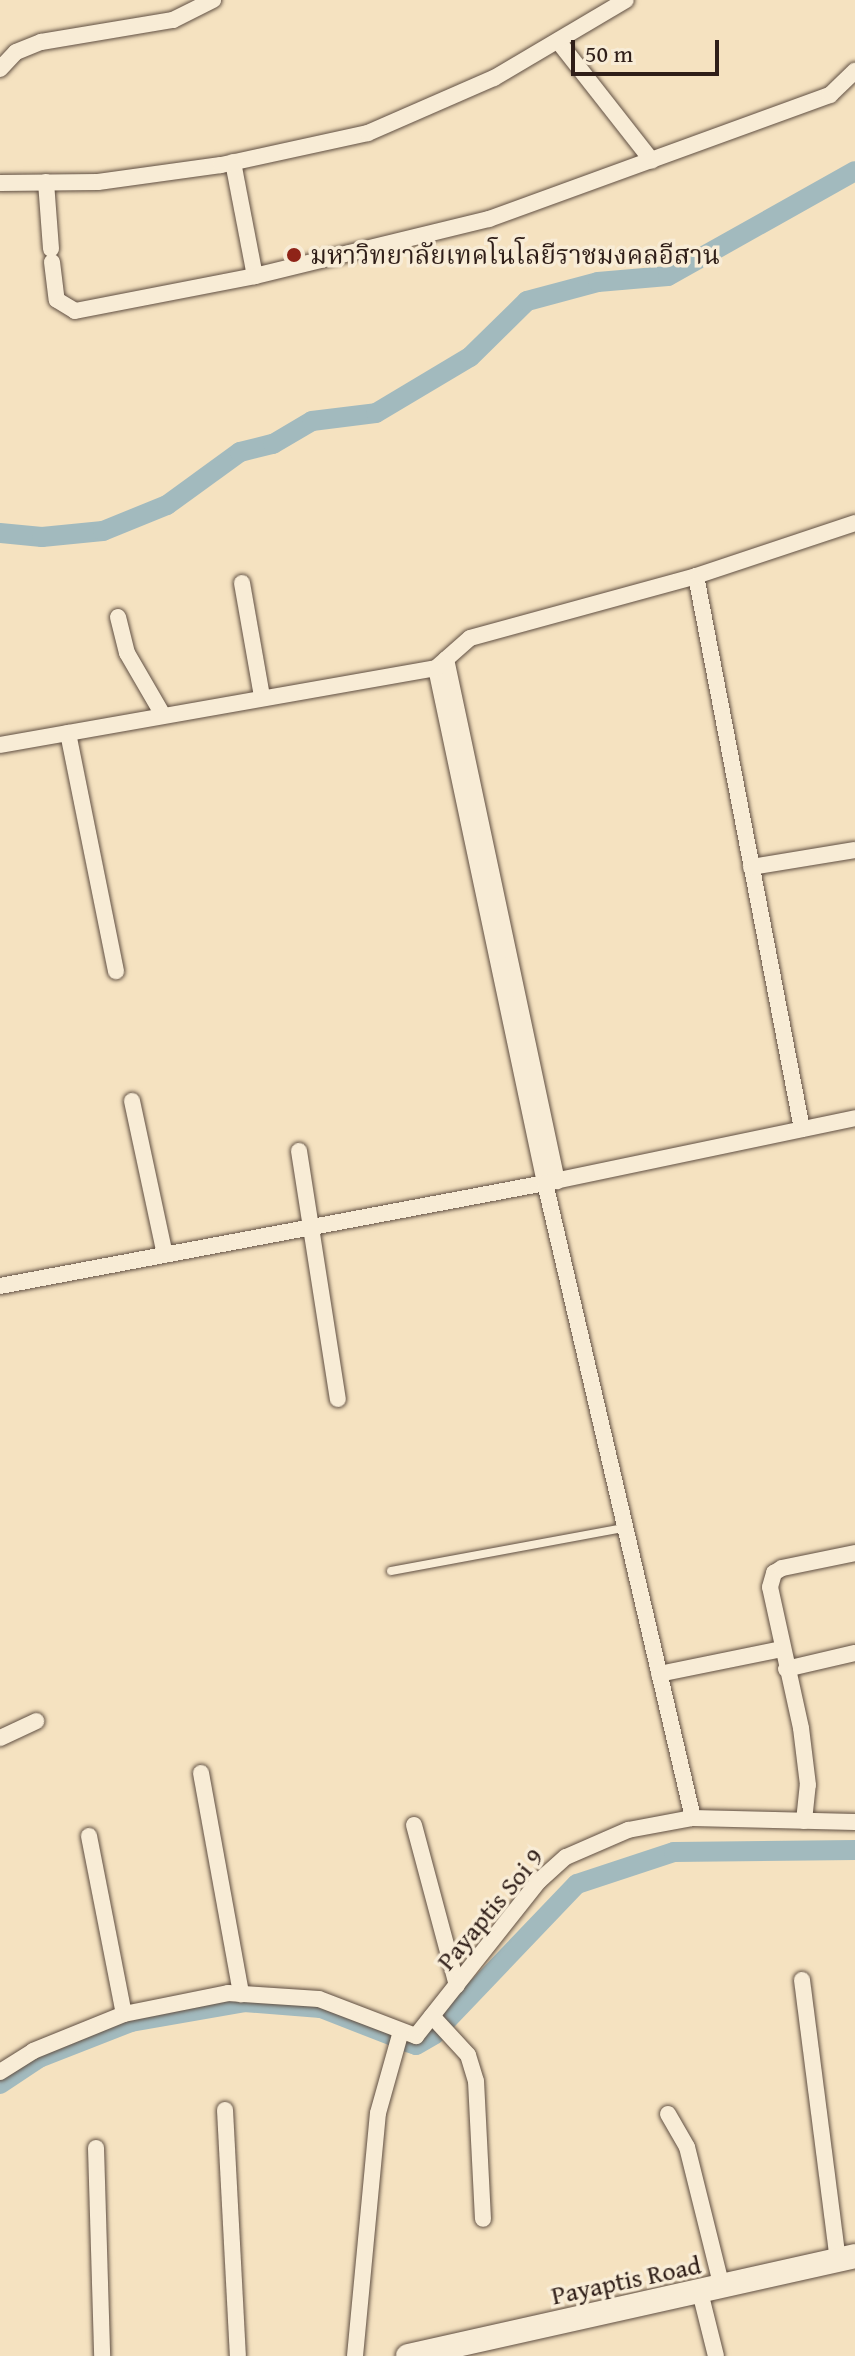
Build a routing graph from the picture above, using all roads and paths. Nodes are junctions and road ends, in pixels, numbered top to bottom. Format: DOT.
graph roads {
  1 [pos="213,0"];
  2 [pos="626,0"];
  3 [pos="558,41"];
  4 [pos="0,69"];
  5 [pos="855,71"];
  6 [pos="652,161"];
  7 [pos="233,162"];
  8 [pos="46,182"];
  9 [pos="0,183"];
  10 [pos="255,276"];
  11 [pos="855,523"];
  12 [pos="696,576"];
  13 [pos="242,583"];
  14 [pos="118,617"];
  15 [pos="441,664"];
  16 [pos="262,696"];
  17 [pos="163,715"];
  18 [pos="68,733"];
  19 [pos="0,745"];
  20 [pos="855,850"];
  21 [pos="751,867"];
  22 [pos="116,971"];
  23 [pos="132,1101"];
  24 [pos="855,1118"];
  25 [pos="802,1129"];
  26 [pos="299,1151"];
  27 [pos="551,1182"];
  28 [pos="309,1228"];
  29 [pos="165,1255"];
  30 [pos="0,1286"];
  31 [pos="338,1399"];
  32 [pos="624,1528"];
  33 [pos="855,1553"];
  34 [pos="391,1571"];
  35 [pos="782,1649"];
  36 [pos="855,1653"];
  37 [pos="786,1669"];
  38 [pos="659,1674"];
  39 [pos="36,1721"];
  40 [pos="0,1738"];
  41 [pos="201,1773"];
  42 [pos="693,1818"];
  43 [pos="804,1821"];
  44 [pos="855,1822"];
  45 [pos="414,1825"];
  46 [pos="89,1836"];
  47 [pos="802,1980"];
  48 [pos="457,1985"];
  49 [pos="241,1994"];
  50 [pos="124,2014"];
  51 [pos="432,2016"];
  52 [pos="408,2034"];
  53 [pos="0,2072"];
  54 [pos="225,2110"];
  55 [pos="668,2114"];
  56 [pos="96,2148"];
  57 [pos="483,2219"];
  58 [pos="846,2258"];
  59 [pos="711,2290"];
  60 [pos="102,2356"];
  61 [pos="238,2356"];
  62 [pos="355,2356"];
  63 [pos="408,2356"];
  64 [pos="716,2356"];
  1 -- 4 [label="street"];
  2 -- 3 [label="street"];
  3 -- 6 [label="street"];
  3 -- 7 [label="street"];
  5 -- 6 [label="street"];
  6 -- 10 [label="street"];
  7 -- 8 [label="street"];
  7 -- 10 [label="street"];
  8 -- 9 [label="street"];
  8 -- 10 [label="street"];
  11 -- 12 [label="street"];
  12 -- 15 [label="street"];
  12 -- 21 [label="street"];
  13 -- 16 [label="street"];
  14 -- 17 [label="street"];
  15 -- 16 [label="street"];
  15 -- 27 [label="street"];
  16 -- 17 [label="street"];
  17 -- 18 [label="street"];
  18 -- 19 [label="street"];
  18 -- 22 [label="street"];
  20 -- 21 [label="street"];
  21 -- 25 [label="street"];
  23 -- 29 [label="street"];
  24 -- 25 [label="street"];
  25 -- 27 [label="street"];
  26 -- 28 [label="street"];
  27 -- 28 [label="street"];
  27 -- 32 [label="street"];
  28 -- 29 [label="street"];
  28 -- 31 [label="street"];
  29 -- 30 [label="street"];
  32 -- 34 [label="lane"];
  32 -- 38 [label="street"];
  33 -- 35 [label="street"];
  35 -- 37 [label="street"];
  35 -- 38 [label="street"];
  36 -- 37 [label="street"];
  37 -- 43 [label="street"];
  38 -- 42 [label="street"];
  39 -- 40 [label="street"];
  41 -- 49 [label="street"];
  42 -- 43 [label="street, Payaptis Soi 9"];
  42 -- 48 [label="street, Payaptis Soi 9"];
  43 -- 44 [label="street, Payaptis Soi 9"];
  45 -- 48 [label="street"];
  46 -- 50 [label="street"];
  47 -- 58 [label="street"];
  48 -- 51 [label="street, Payaptis Soi 9"];
  49 -- 50 [label="street"];
  49 -- 52 [label="street"];
  50 -- 53 [label="street"];
  51 -- 52 [label="street, Payaptis Soi 9"];
  51 -- 57 [label="street"];
  52 -- 62 [label="street, Payaptis Soi 9"];
  54 -- 61 [label="street"];
  55 -- 59 [label="street"];
  56 -- 60 [label="street"];
  58 -- 59 [label="street, Payaptis Road"];
  59 -- 63 [label="street, Payaptis Road"];
  59 -- 64 [label="street"];
}
